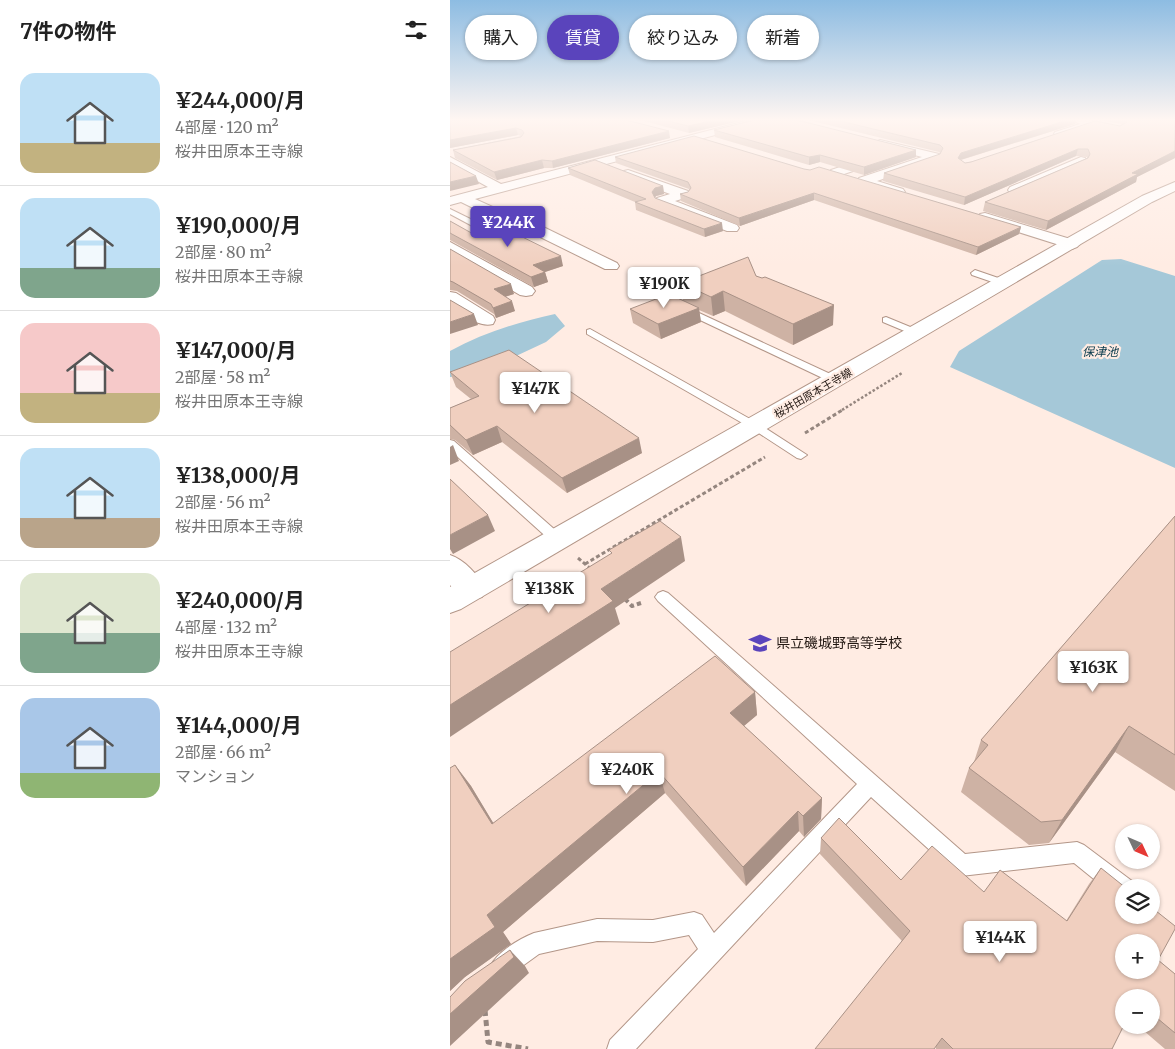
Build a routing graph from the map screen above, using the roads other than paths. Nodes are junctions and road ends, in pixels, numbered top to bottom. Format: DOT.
graph roads {
  1 [pos="472,169"];
  2 [pos="570,169"];
  3 [pos="615,169"];
  4 [pos="839,169"];
  5 [pos="903,169"];
  6 [pos="1063,169"];
  7 [pos="886,174"];
  8 [pos="904,179"];
  9 [pos="864,181"];
  10 [pos="1175,186"];
  11 [pos="499,188"];
  12 [pos="908,195"];
  13 [pos="1001,196"];
  14 [pos="457,199"];
  15 [pos="977,208"];
  16 [pos="450,211"];
  17 [pos="732,228"];
  18 [pos="496,235"];
  19 [pos="1072,244"];
  20 [pos="450,247"];
  21 [pos="611,266"];
  22 [pos="975,273"];
  23 [pos="1004,283"];
  24 [pos="526,291"];
  25 [pos="450,297"];
  26 [pos="676,304"];
  27 [pos="486,320"];
  28 [pos="886,320"];
  29 [pos="590,332"];
  30 [pos="917,333"];
  31 [pos="835,380"];
  32 [pos="755,426"];
  33 [pos="450,444"];
  34 [pos="801,455"];
  35 [pos="557,539"];
  36 [pos="450,566"];
  37 [pos="461,595"];
  38 [pos="663,597"];
  39 [pos="870,784"];
  40 [pos="1115,882"];
  41 [pos="712,950"];
  42 [pos="474,987"];
  43 [pos="619,1049"];
  1 -- 11 [label="street"];
  2 -- 11 [label="street"];
  3 -- 17 [label="street"];
  4 -- 9 [label="street"];
  5 -- 7 [label="street"];
  6 -- 13 [label="street"];
  7 -- 8 [label="street"];
  7 -- 9 [label="street"];
  9 -- 12 [label="street"];
  10 -- 19 [label="street, 桜井田原本王寺線"];
  11 -- 14 [label="street"];
  14 -- 21 [label="street"];
  15 -- 19 [label="street"];
  16 -- 18 [label="lane"];
  19 -- 23 [label="street, 桜井田原本王寺線"];
  20 -- 24 [label="street"];
  22 -- 23 [label="lane"];
  23 -- 30 [label="street, 桜井田原本王寺線"];
  25 -- 27 [label="street"];
  26 -- 31 [label="lane"];
  28 -- 30 [label="lane"];
  29 -- 32 [label="lane"];
  30 -- 31 [label="street, 桜井田原本王寺線"];
  31 -- 32 [label="street, 桜井田原本王寺線"];
  32 -- 34 [label="lane"];
  32 -- 35 [label="street, 桜井田原本王寺線"];
  33 -- 35 [label="lane"];
  35 -- 37 [label="street, 桜井田原本王寺線"];
  36 -- 37 [label="street"];
  38 -- 39 [label="lane"];
  39 -- 40 [label="lane"];
  39 -- 41 [label="lane"];
  41 -- 42 [label="lane"];
  41 -- 43 [label="lane"];
}
